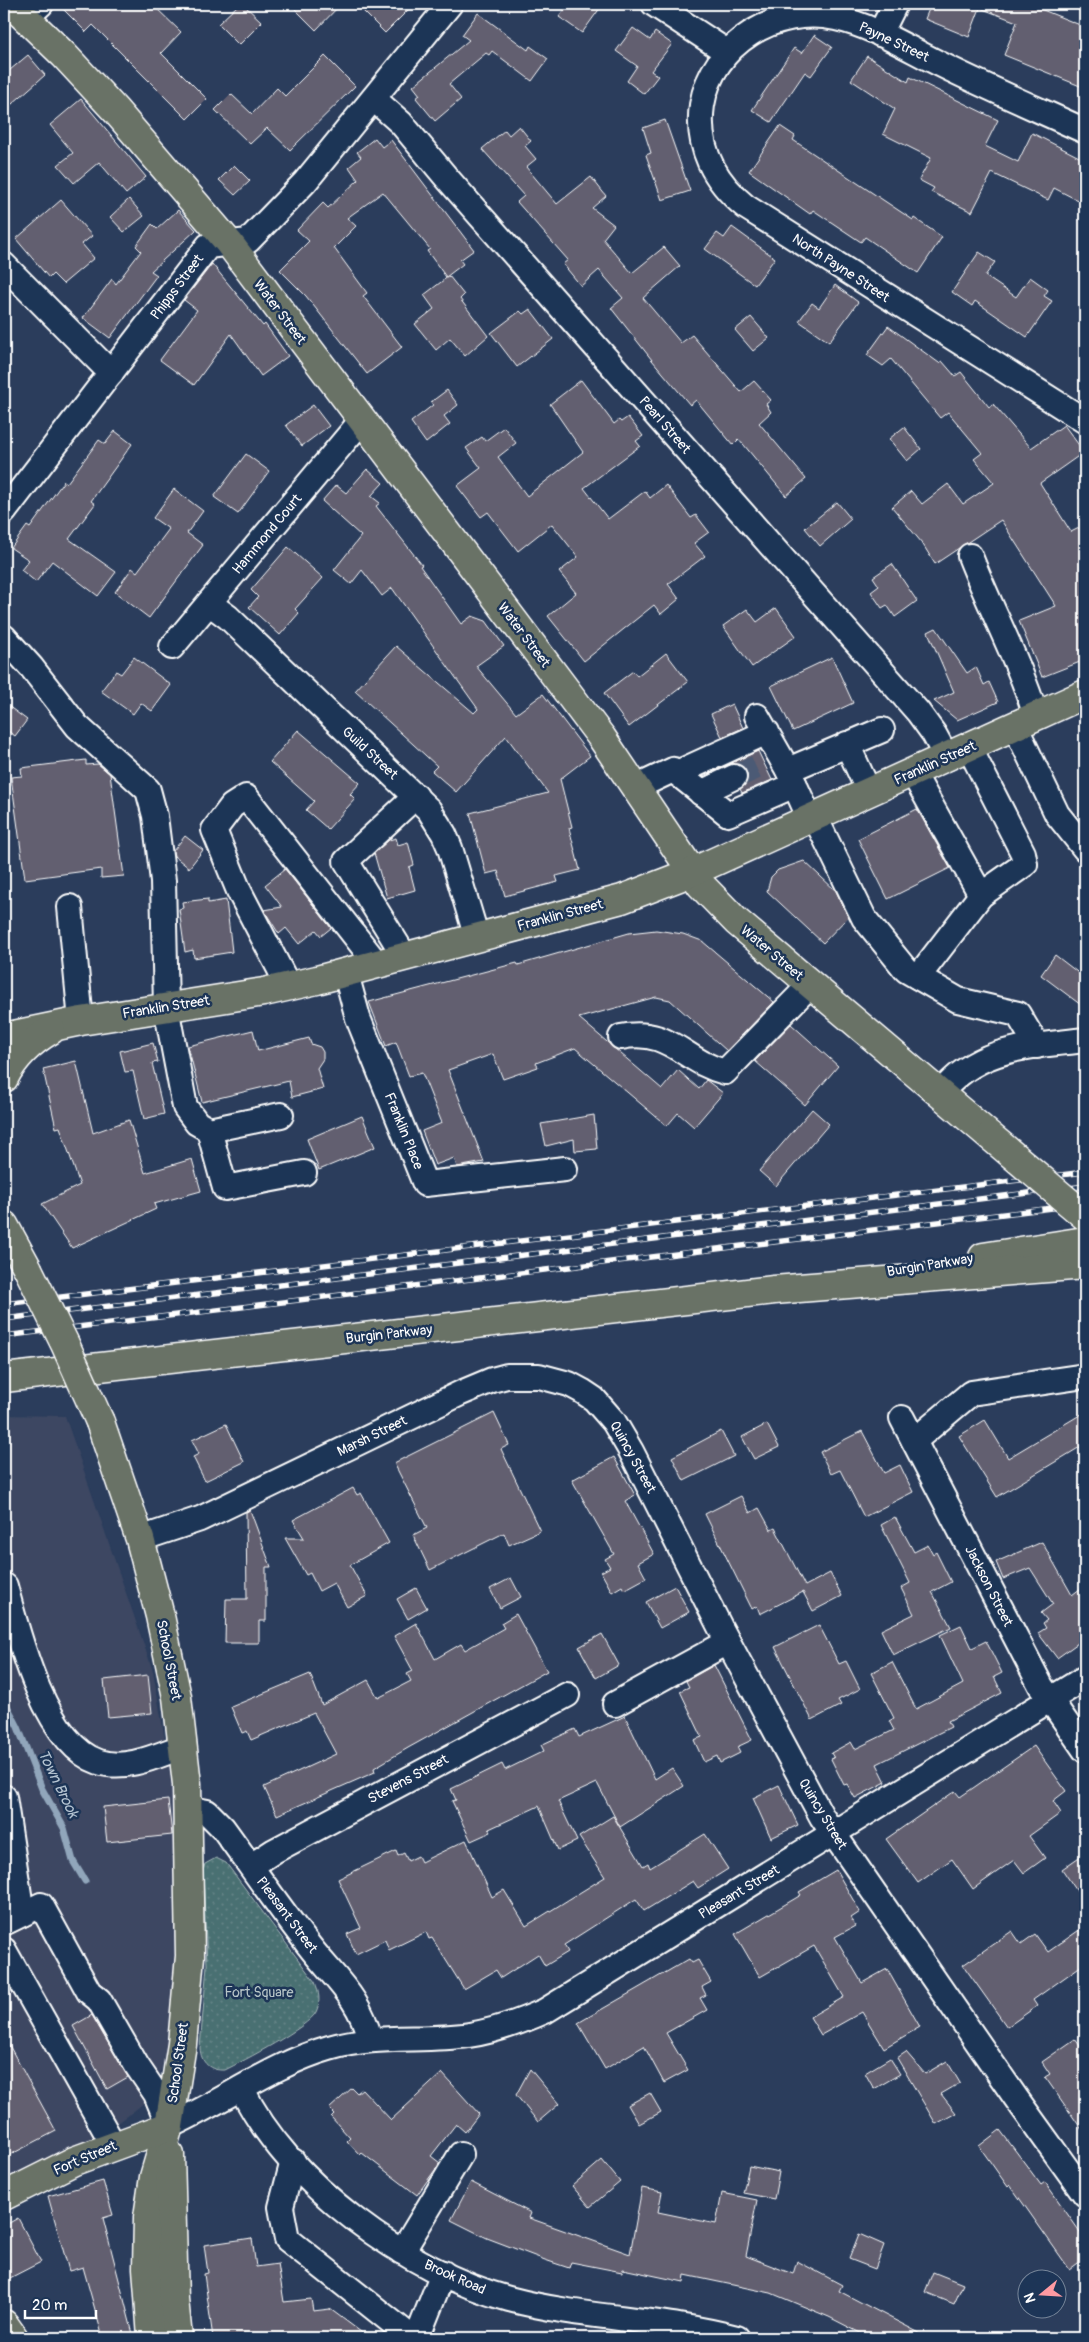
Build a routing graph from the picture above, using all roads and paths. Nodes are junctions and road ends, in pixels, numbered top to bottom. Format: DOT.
graph roads {
  1 [pos="450,4"];
  2 [pos="654,4"];
  3 [pos="894,4"];
  4 [pos="26,8"];
  5 [pos="880,34"];
  6 [pos="727,52"];
  7 [pos="374,99"];
  8 [pos="1085,130"];
  9 [pos="229,243"];
  10 [pos="4,265"];
  11 [pos="111,373"];
  12 [pos="362,420"];
  13 [pos="1085,421"];
  14 [pos="4,512"];
  15 [pos="970,556"];
  16 [pos="209,603"];
  17 [pos="4,637"];
  18 [pos="172,647"];
  19 [pos="1085,694"];
  20 [pos="1026,721"];
  21 [pos="882,730"];
  22 [pos="847,744"];
  23 [pos="958,752"];
  24 [pos="782,769"];
  25 [pos="677,773"];
  26 [pos="913,773"];
  27 [pos="734,777"];
  28 [pos="637,787"];
  29 [pos="870,792"];
  30 [pos="701,793"];
  31 [pos="416,796"];
  32 [pos="812,818"];
  33 [pos="1085,849"];
  34 [pos="692,872"];
  35 [pos="980,895"];
  36 [pos="70,907"];
  37 [pos="477,938"];
  38 [pos="405,958"];
  39 [pos="377,964"];
  40 [pos="346,974"];
  41 [pos="918,977"];
  42 [pos="810,985"];
  43 [pos="289,986"];
  44 [pos="166,1007"];
  45 [pos="70,1024"];
  46 [pos="4,1035"];
  47 [pos="620,1038"];
  48 [pos="1085,1040"];
  49 [pos="1037,1046"];
  50 [pos="4,1078"];
  51 [pos="940,1094"];
  52 [pos="281,1115"];
  53 [pos="209,1130"];
  54 [pos="566,1169"];
  55 [pos="304,1173"];
  56 [pos="1085,1216"];
  57 [pos="4,1225"];
  58 [pos="1085,1241"];
  59 [pos="17,1260"];
  60 [pos="1085,1265"];
  61 [pos="774,1290"];
  62 [pos="1085,1376"];
  63 [pos="4,1378"];
  64 [pos="604,1410"];
  65 [pos="902,1418"];
  66 [pos="914,1441"];
  67 [pos="140,1539"];
  68 [pos="5,1586"];
  69 [pos="728,1642"];
  70 [pos="1085,1678"];
  71 [pos="567,1694"];
  72 [pos="1049,1700"];
  73 [pos="615,1704"];
  74 [pos="184,1746"];
  75 [pos="1085,1750"];
  76 [pos="4,1797"];
  77 [pos="187,1808"];
  78 [pos="834,1834"];
  79 [pos="251,1866"];
  80 [pos="13,1918"];
  81 [pos="4,1950"];
  82 [pos="370,2040"];
  83 [pos="242,2089"];
  84 [pos="169,2126"];
  85 [pos="114,2146"];
  86 [pos="460,2154"];
  87 [pos="293,2161"];
  88 [pos="1085,2194"];
  89 [pos="4,2196"];
  90 [pos="402,2252"];
  91 [pos="443,2273"];
  92 [pos="4,2324"];
  93 [pos="14,2338"];
  94 [pos="152,2338"];
  95 [pos="178,2338"];
  96 [pos="412,2338"];
  97 [pos="417,2338"];
  98 [pos="737,2338"];
  1 -- 7 [label="street, Phipps Street"];
  2 -- 6 [label="street"];
  3 -- 5 [label="street"];
  4 -- 9 [label="main road, Water Street"];
  5 -- 6 [label="street, Payne Street"];
  5 -- 8 [label="street, Payne Street"];
  6 -- 13 [label="street, North Payne Street"];
  7 -- 9 [label="street, Phipps Street"];
  7 -- 23 [label="street, Pearl Street"];
  9 -- 11 [label="street, Phipps Street"];
  9 -- 12 [label="main road, Water Street"];
  10 -- 11 [label="street"];
  11 -- 14 [label="street, Phipps Street"];
  12 -- 16 [label="street, Hammond Court"];
  12 -- 28 [label="main road, Water Street"];
  15 -- 20 [label="street"];
  16 -- 18 [label="street, Hammond Court"];
  16 -- 31 [label="street, Guild Street"];
  17 -- 44 [label="street"];
  19 -- 20 [label="main road, Franklin Street"];
  20 -- 23 [label="main road, Franklin Street"];
  20 -- 33 [label="street"];
  21 -- 22 [label="street"];
  22 -- 24 [label="street"];
  22 -- 29 [label="street"];
  23 -- 26 [label="main road, Franklin Street"];
  23 -- 35 [label="street, Pearl Street"];
  24 -- 25 [label="street"];
  24 -- 30 [label="street"];
  24 -- 32 [label="street"];
  25 -- 28 [label="street"];
  25 -- 30 [label="street"];
  26 -- 29 [label="main road, Franklin Street"];
  26 -- 35 [label="street"];
  27 -- 30 [label="street"];
  28 -- 34 [label="main road, Water Street"];
  29 -- 32 [label="main road, Franklin Street"];
  31 -- 37 [label="street, Guild Street"];
  31 -- 38 [label="street"];
  32 -- 34 [label="main road, Franklin Street"];
  32 -- 41 [label="street"];
  34 -- 37 [label="main road, Franklin Street"];
  34 -- 42 [label="main road, Water Street"];
  35 -- 41 [label="street"];
  36 -- 45 [label="street"];
  37 -- 38 [label="main road, Franklin Street"];
  38 -- 39 [label="main road, Franklin Street"];
  39 -- 40 [label="main road, Franklin Street"];
  39 -- 43 [label="street"];
  40 -- 43 [label="main road, Franklin Street"];
  40 -- 54 [label="street, Franklin Place"];
  41 -- 49 [label="street"];
  42 -- 47 [label="street"];
  42 -- 51 [label="main road, Water Street"];
  43 -- 44 [label="main road, Franklin Street"];
  44 -- 45 [label="main road, Franklin Street"];
  44 -- 53 [label="street"];
  45 -- 46 [label="main road, Franklin Street"];
  45 -- 50 [label="main road"];
  48 -- 49 [label="street"];
  49 -- 51 [label="street"];
  51 -- 56 [label="main road, Water Street, bridge"];
  52 -- 53 [label="street"];
  53 -- 55 [label="street"];
  57 -- 59 [label="main road, School Street"];
  58 -- 61 [label="main road, Burgin Parkway"];
  59 -- 67 [label="main road, School Street, bridge"];
  60 -- 61 [label="main road, Burgin Parkway"];
  61 -- 63 [label="main road, Burgin Parkway"];
  62 -- 66 [label="street"];
  64 -- 67 [label="street, Marsh Street"];
  64 -- 69 [label="street, Quincy Street"];
  65 -- 66 [label="street, Jackson Street"];
  66 -- 72 [label="street, Jackson Street"];
  67 -- 74 [label="main road, School Street"];
  68 -- 74 [label="street"];
  69 -- 73 [label="street"];
  69 -- 78 [label="street, Quincy Street"];
  70 -- 72 [label="street, Pleasant Street"];
  71 -- 79 [label="street, Stevens Street"];
  72 -- 75 [label="street, Jackson Street"];
  72 -- 78 [label="street, Pleasant Street"];
  74 -- 77 [label="main road, School Street"];
  76 -- 80 [label="street"];
  77 -- 79 [label="street, Pleasant Street"];
  77 -- 84 [label="main road, School Street"];
  78 -- 82 [label="street, Pleasant Street"];
  78 -- 88 [label="street, Quincy Street"];
  79 -- 82 [label="street, Pleasant Street"];
  80 -- 84 [label="street"];
  81 -- 85 [label="street"];
  82 -- 83 [label="street, Pleasant Street"];
  83 -- 84 [label="street, Pleasant Street"];
  83 -- 87 [label="street, Brook Road"];
  84 -- 85 [label="main road, Fort Street"];
  84 -- 94 [label="main road, School Street"];
  84 -- 95 [label="main road, School Street"];
  85 -- 89 [label="main road, Fort Street"];
  86 -- 90 [label="street"];
  87 -- 90 [label="street, Brook Road"];
  87 -- 96 [label="street"];
  90 -- 91 [label="street, Brook Road"];
  91 -- 97 [label="street"];
  91 -- 98 [label="street, Brook Road"];
  92 -- 93 [label="main road"];
}
